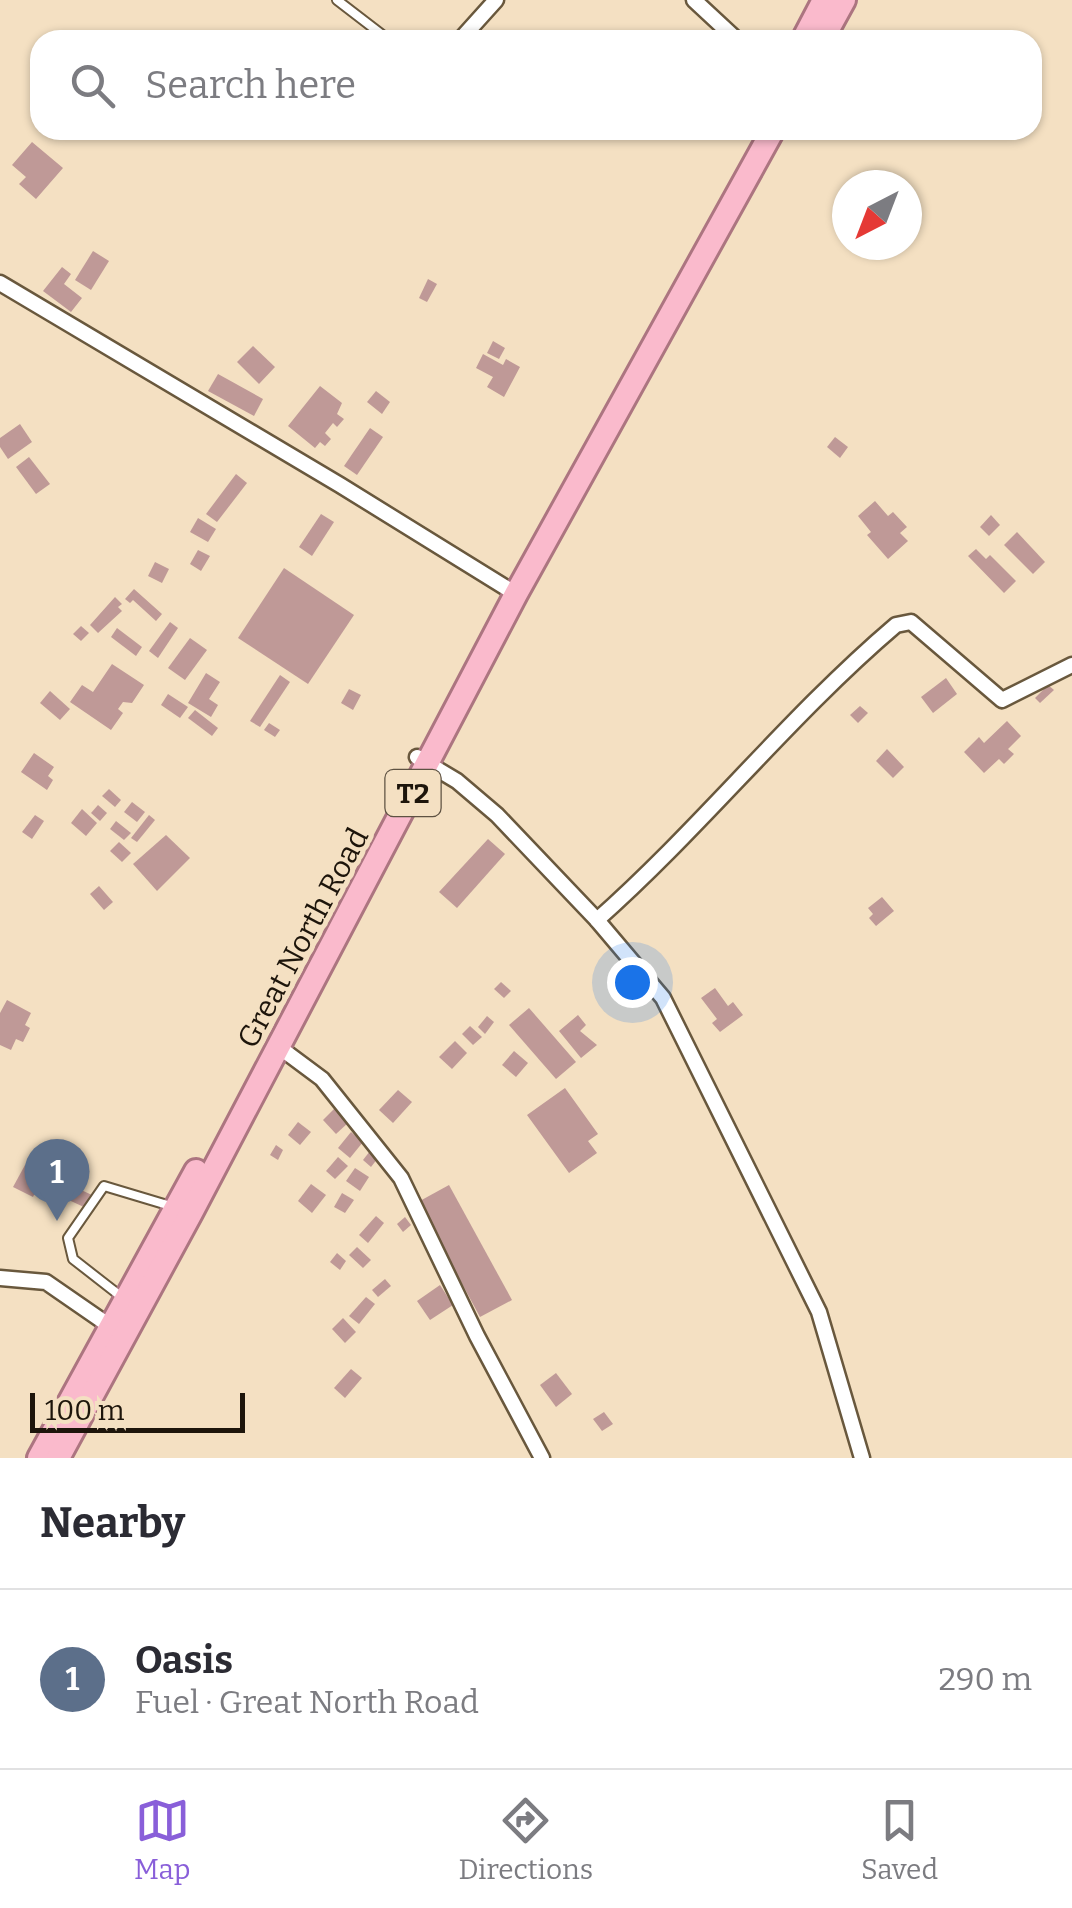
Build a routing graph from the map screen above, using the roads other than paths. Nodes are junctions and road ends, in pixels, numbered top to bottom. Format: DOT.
graph roads {
  1 [pos="338,0"];
  2 [pos="496,0"];
  3 [pos="694,0"];
  4 [pos="824,0"];
  5 [pos="844,0"];
  6 [pos="376,30"];
  7 [pos="469,30"];
  8 [pos="726,30"];
  9 [pos="808,30"];
  10 [pos="828,30"];
  11 [pos="750,140"];
  12 [pos="767,140"];
  13 [pos="0,283"];
  14 [pos="512,592"];
  15 [pos="1072,665"];
  16 [pos="422,762"];
  17 [pos="598,920"];
  18 [pos="279,1046"];
  19 [pos="184,1210"];
  20 [pos="0,1278"];
  21 [pos="132,1305"];
  22 [pos="117,1332"];
  23 [pos="40,1458"];
  24 [pos="58,1458"];
  25 [pos="542,1458"];
  26 [pos="862,1458"];
  1 -- 6 [label="lane"];
  2 -- 7 [label="street"];
  3 -- 8 [label="street"];
  4 -- 9 [label="highway"];
  5 -- 10 [label="highway"];
  11 -- 14 [label="highway, Great North Road / T2"];
  12 -- 14 [label="highway, Great North Road / T2"];
  13 -- 14 [label="street"];
  14 -- 16 [label="highway, Great North Road / T2"];
  15 -- 17 [label="street"];
  16 -- 17 [label="street"];
  16 -- 18 [label="highway, Great North Road / T2"];
  16 -- 19 [label="highway, Great North Road / T2"];
  17 -- 26 [label="street"];
  18 -- 19 [label="highway, Great North Road / T2"];
  18 -- 25 [label="street"];
  19 -- 21 [label="highway, Great North Road / T2"];
  19 -- 21 [label="lane"];
  20 -- 22 [label="street"];
  21 -- 22 [label="highway, Great North Road / T2"];
  22 -- 23 [label="highway, Great North Road / T2"];
  22 -- 24 [label="highway, Great North Road / T2"];
}
